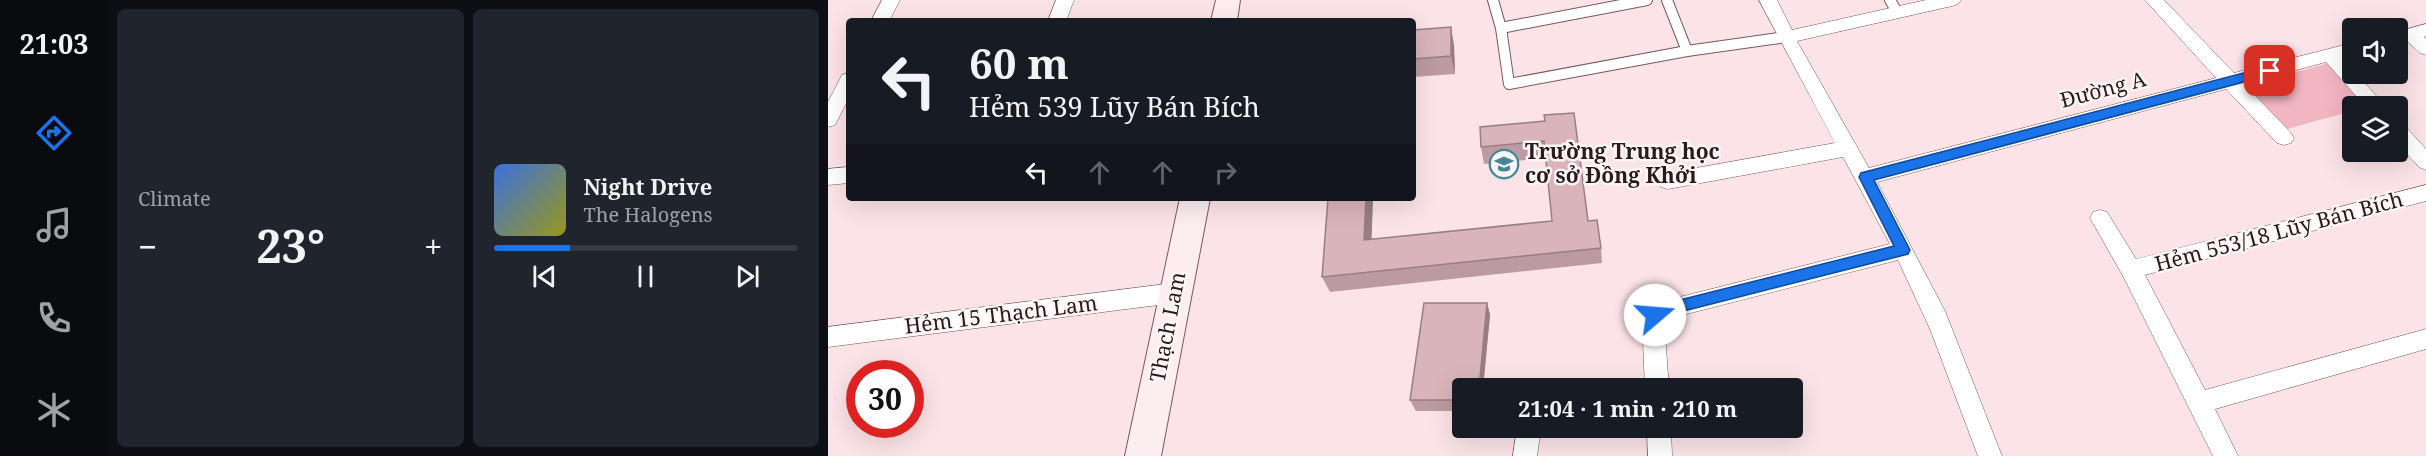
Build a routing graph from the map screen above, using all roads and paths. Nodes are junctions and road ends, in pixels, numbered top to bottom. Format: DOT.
graph roads {
  1 [pos="891,0"];
  2 [pos="1065,0"];
  3 [pos="1228,0"];
  4 [pos="1493,0"];
  5 [pos="1647,0"];
  6 [pos="1667,0"];
  7 [pos="1768,0"];
  8 [pos="1953,0"];
  9 [pos="2154,0"];
  10 [pos="1893,6"];
  11 [pos="882,18"];
  12 [pos="1058,18"];
  13 [pos="1225,18"];
  14 [pos="1500,28"];
  15 [pos="2411,34"];
  16 [pos="1786,37"];
  17 [pos="2426,49"];
  18 [pos="1687,51"];
  19 [pos="2342,52"];
  20 [pos="2330,55"];
  21 [pos="2230,81"];
  22 [pos="846,86"];
  23 [pos="2367,96"];
  24 [pos="828,120"];
  25 [pos="2284,138"];
  26 [pos="2408,142"];
  27 [pos="1849,148"];
  28 [pos="2426,162"];
  29 [pos="846,175"];
  30 [pos="828,177"];
  31 [pos="1866,177"];
  32 [pos="1668,180"];
  33 [pos="2426,193"];
  34 [pos="1194,201"];
  35 [pos="2100,218"];
  36 [pos="1903,250"];
  37 [pos="2131,270"];
  38 [pos="1174,293"];
  39 [pos="828,337"];
  40 [pos="2426,339"];
  41 [pos="1656,378"];
  42 [pos="2197,403"];
  43 [pos="1528,438"];
  44 [pos="1659,438"];
  45 [pos="1143,456"];
  46 [pos="1525,456"];
  47 [pos="1660,456"];
  48 [pos="1990,456"];
  49 [pos="2226,456"];
  1 -- 11 [label="street"];
  2 -- 12 [label="street"];
  3 -- 13 [label="street"];
  4 -- 14 [label="lane"];
  5 -- 14 [label="lane"];
  6 -- 18 [label="lane"];
  7 -- 16 [label="street"];
  8 -- 10 [label="street"];
  9 -- 21 [label="street"];
  10 -- 16 [label="street"];
  14 -- 18 [label="lane"];
  15 -- 17 [label="street"];
  16 -- 18 [label="lane"];
  16 -- 27 [label="street"];
  19 -- 20 [label="street, Đường A"];
  20 -- 21 [label="street, Đường A"];
  20 -- 23 [label="street"];
  21 -- 25 [label="street"];
  21 -- 31 [label="street, Đường A"];
  22 -- 24 [label="street"];
  26 -- 28 [label="street"];
  27 -- 31 [label="street"];
  27 -- 32 [label="street"];
  29 -- 30 [label="street"];
  31 -- 36 [label="street"];
  33 -- 37 [label="street, Hẻm 553/18 Lũy Bán Bích"];
  34 -- 38 [label="street, Thạch Lam"];
  35 -- 37 [label="street"];
  36 -- 41 [label="street"];
  36 -- 48 [label="street"];
  37 -- 42 [label="street"];
  38 -- 39 [label="street, Hẻm 15 Thạch Lam"];
  38 -- 45 [label="street, Thạch Lam"];
  40 -- 42 [label="street"];
  42 -- 49 [label="street"];
  43 -- 46 [label="street"];
  44 -- 47 [label="street"];
}
